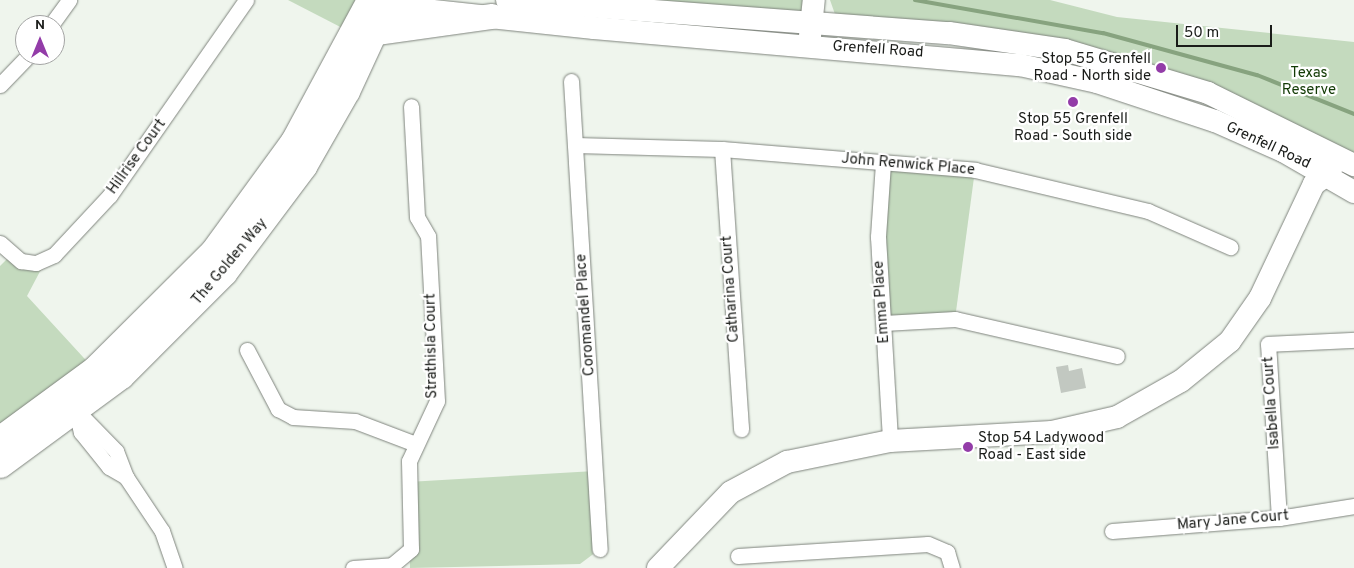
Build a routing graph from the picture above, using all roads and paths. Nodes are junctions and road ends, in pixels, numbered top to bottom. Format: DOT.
graph roads {
  1 [pos="69,0"];
  2 [pos="246,0"];
  3 [pos="381,1"];
  4 [pos="500,8"];
  5 [pos="813,11"];
  6 [pos="58,15"];
  7 [pos="376,32"];
  8 [pos="809,44"];
  9 [pos="19,65"];
  10 [pos="570,81"];
  11 [pos="0,85"];
  12 [pos="411,106"];
  13 [pos="575,145"];
  14 [pos="722,149"];
  15 [pos="1346,160"];
  16 [pos="883,163"];
  17 [pos="1327,175"];
  18 [pos="1354,192"];
  19 [pos="0,242"];
  20 [pos="1230,247"];
  21 [pos="884,323"];
  22 [pos="1354,340"];
  23 [pos="247,350"];
  24 [pos="1117,356"];
  25 [pos="70,403"];
  26 [pos="741,429"];
  27 [pos="0,438"];
  28 [pos="890,441"];
  29 [pos="413,443"];
  30 [pos="0,465"];
  31 [pos="1354,506"];
  32 [pos="1279,518"];
  33 [pos="1112,531"];
  34 [pos="600,549"];
  35 [pos="738,556"];
  36 [pos="175,568"];
  37 [pos="353,568"];
  38 [pos="658,568"];
  39 [pos="952,568"];
  1 -- 6 [label="street"];
  2 -- 19 [label="street, Hillrise Court"];
  3 -- 4 [label="main road, Grenfell Road"];
  3 -- 7 [label="main road, The Golden Way"];
  3 -- 25 [label="main road, The Golden Way"];
  4 -- 5 [label="main road, Grenfell Road"];
  4 -- 7 [label="main road"];
  4 -- 8 [label="main road, Grenfell Road"];
  5 -- 8 [label="main road"];
  5 -- 15 [label="main road, Grenfell Road"];
  7 -- 25 [label="main road, The Golden Way"];
  8 -- 17 [label="main road, Grenfell Road"];
  9 -- 11 [label="street"];
  10 -- 13 [label="street, Coromandel Place"];
  12 -- 29 [label="street, Strathisla Court"];
  13 -- 14 [label="street, John Renwick Place"];
  13 -- 34 [label="street, Coromandel Place"];
  14 -- 16 [label="street, John Renwick Place"];
  14 -- 26 [label="street, Catharina Court"];
  15 -- 17 [label="main road"];
  16 -- 20 [label="street, John Renwick Place"];
  16 -- 21 [label="street, Emma Place"];
  17 -- 18 [label="main road, Grenfell Road"];
  17 -- 28 [label="main road"];
  21 -- 24 [label="street"];
  21 -- 28 [label="street, Emma Place"];
  22 -- 32 [label="street, Isabella Court"];
  23 -- 29 [label="street"];
  25 -- 27 [label="main road, The Golden Way"];
  25 -- 30 [label="main road, The Golden Way"];
  25 -- 36 [label="street"];
  28 -- 38 [label="main road"];
  29 -- 37 [label="street, Strathisla Court"];
  31 -- 32 [label="street, Mary Jane Court"];
  32 -- 33 [label="street, Mary Jane Court"];
  35 -- 39 [label="street"];
}
